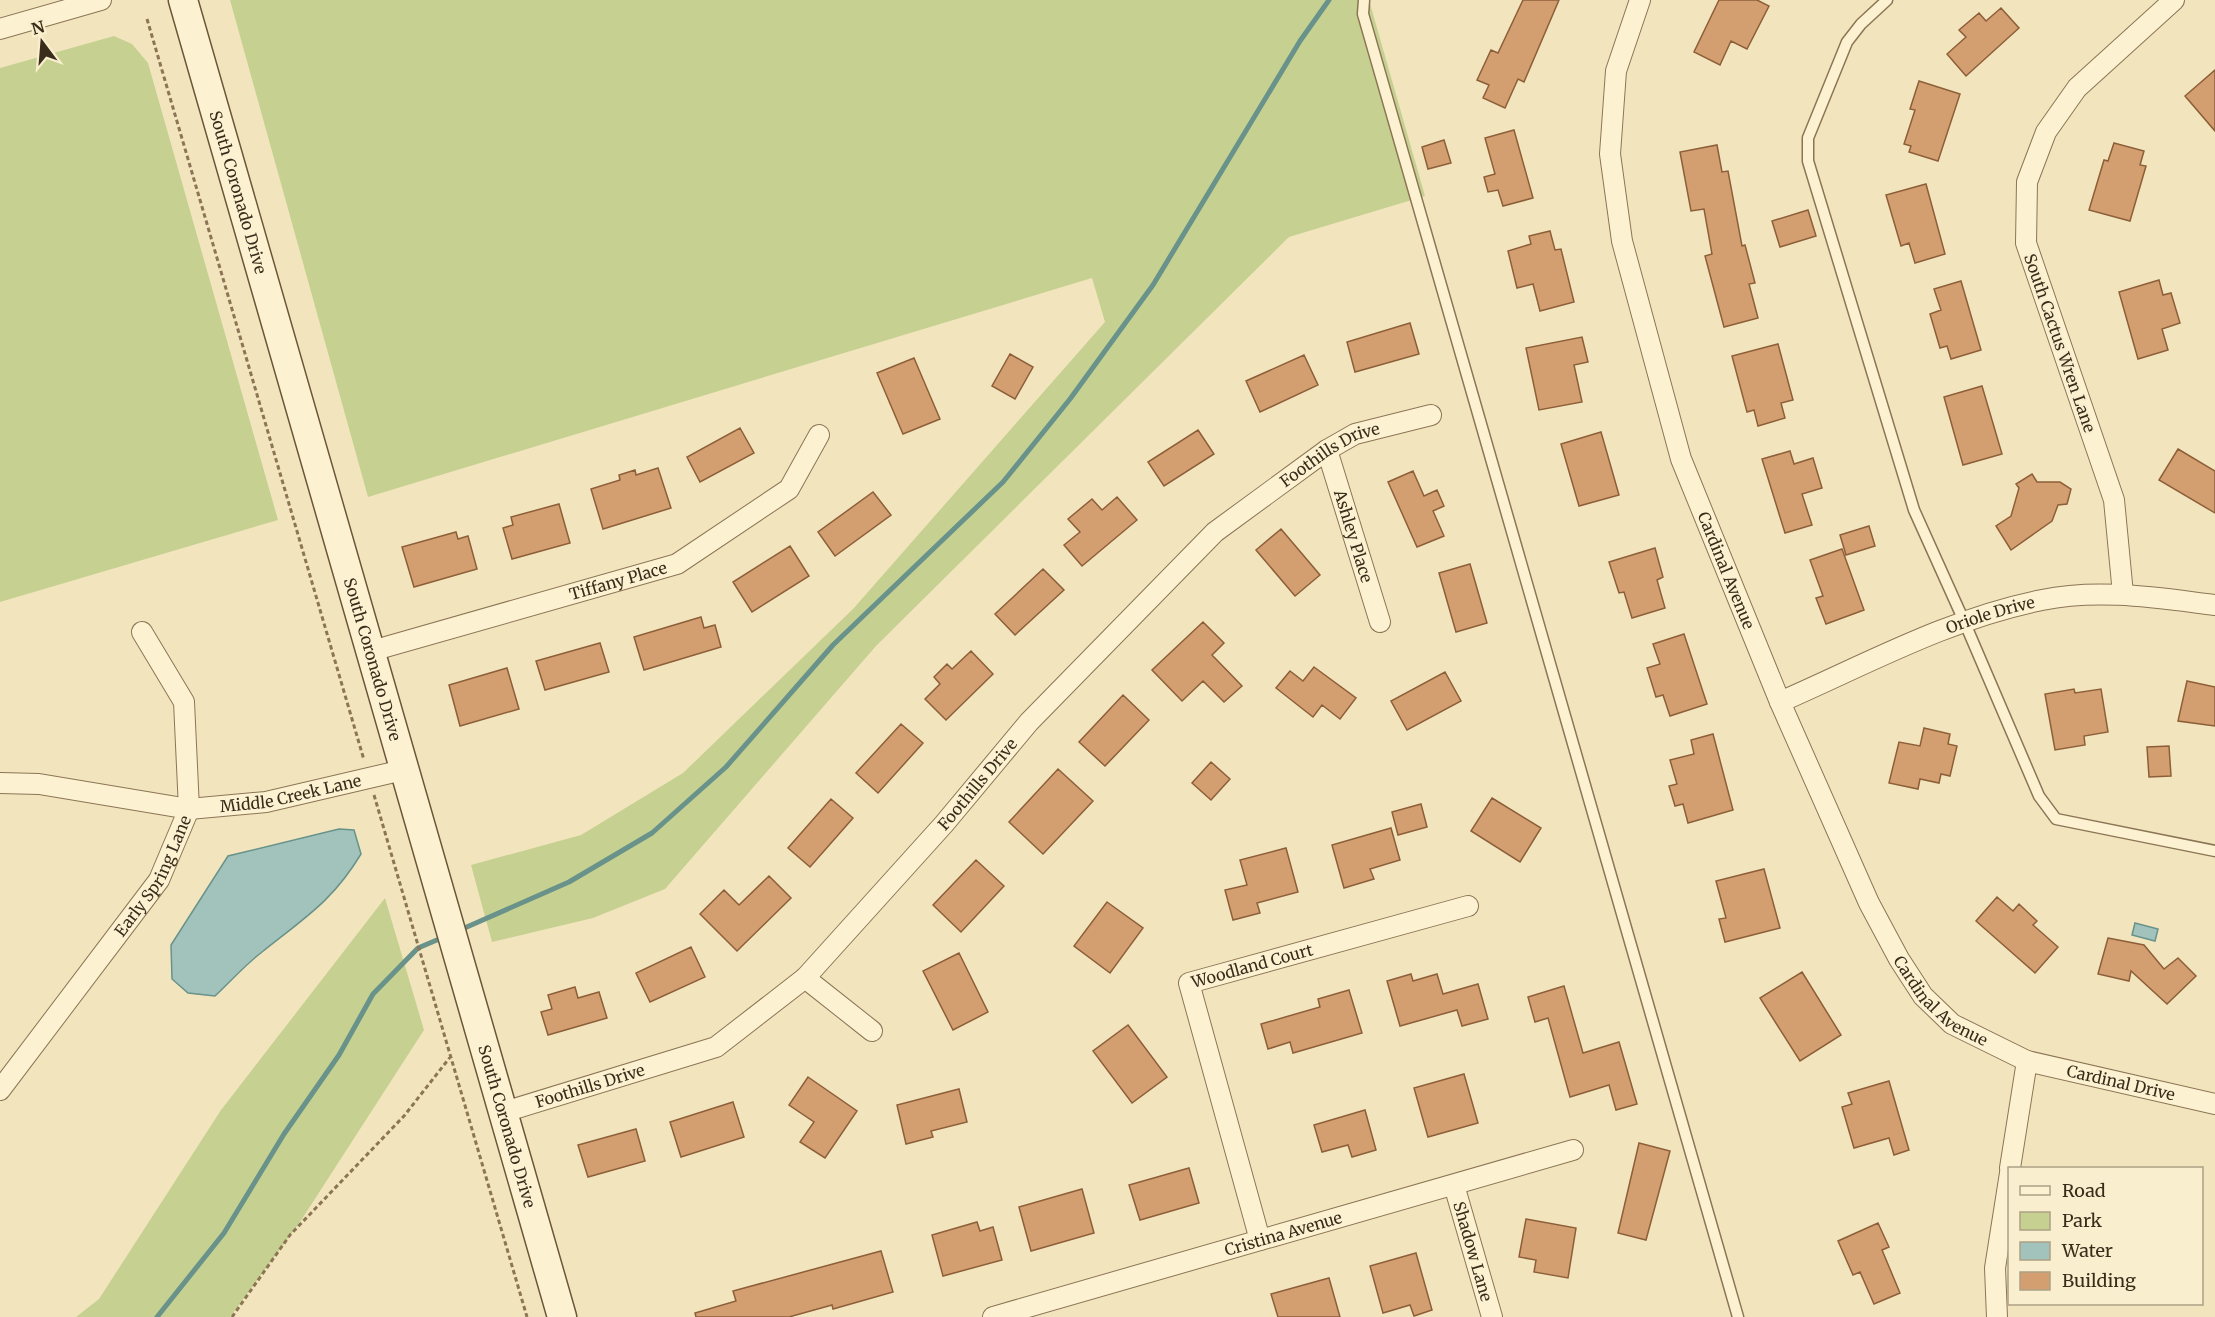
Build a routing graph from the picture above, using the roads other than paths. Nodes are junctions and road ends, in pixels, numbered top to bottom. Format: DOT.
graph roads {
  1 [pos="100,0"];
  2 [pos="183,0"];
  3 [pos="1364,0"];
  4 [pos="1640,0"];
  5 [pos="1887,0"];
  6 [pos="2174,0"];
  7 [pos="0,29"];
  8 [pos="1431,415"];
  9 [pos="819,435"];
  10 [pos="1327,450"];
  11 [pos="2123,594"];
  12 [pos="2215,605"];
  13 [pos="1964,621"];
  14 [pos="1380,622"];
  15 [pos="142,632"];
  16 [pos="369,652"];
  17 [pos="1780,702"];
  18 [pos="403,770"];
  19 [pos="0,783"];
  20 [pos="189,809"];
  21 [pos="2215,851"];
  22 [pos="1468,906"];
  23 [pos="805,978"];
  24 [pos="872,1031"];
  25 [pos="2027,1061"];
  26 [pos="0,1090"];
  27 [pos="2215,1104"];
  28 [pos="501,1113"];
  29 [pos="1574,1150"];
  30 [pos="2011,1167"];
  31 [pos="2008,1184"];
  32 [pos="1454,1185"];
  33 [pos="1260,1240"];
  34 [pos="562,1317"];
  35 [pos="993,1317"];
  36 [pos="1492,1317"];
  37 [pos="1738,1317"];
  38 [pos="1997,1317"];
  1 -- 7 [label="street"];
  2 -- 16 [label="street, South Coronado Drive"];
  3 -- 37 [label="lane"];
  4 -- 17 [label="street, Cardinal Avenue"];
  5 -- 13 [label="lane"];
  6 -- 11 [label="street, South Cactus Wren Lane"];
  8 -- 10 [label="street, Foothills Drive"];
  9 -- 16 [label="street, Tiffany Place"];
  10 -- 14 [label="street, Ashley Place"];
  10 -- 23 [label="street, Foothills Drive"];
  11 -- 12 [label="street, Oriole Drive"];
  11 -- 13 [label="street, Oriole Drive"];
  13 -- 17 [label="street, Oriole Drive"];
  13 -- 21 [label="lane"];
  15 -- 20 [label="street, Early Spring Lane"];
  16 -- 18 [label="street, South Coronado Drive"];
  17 -- 25 [label="street, Cardinal Avenue"];
  18 -- 20 [label="street, Middle Creek Lane"];
  18 -- 28 [label="street, South Coronado Drive"];
  19 -- 20 [label="street, Middle Creek Lane"];
  20 -- 26 [label="street, Early Spring Lane"];
  22 -- 33 [label="street, Woodland Court"];
  23 -- 24 [label="street"];
  23 -- 28 [label="street, Foothills Drive"];
  25 -- 27 [label="street, Cardinal Drive"];
  25 -- 30 [label="street"];
  28 -- 34 [label="street, South Coronado Drive"];
  29 -- 32 [label="street, Cristina Avenue"];
  31 -- 38 [label="street"];
  32 -- 33 [label="street, Cristina Avenue"];
  32 -- 36 [label="street, Shadow Lane"];
  33 -- 35 [label="street, Cristina Avenue"];
}
